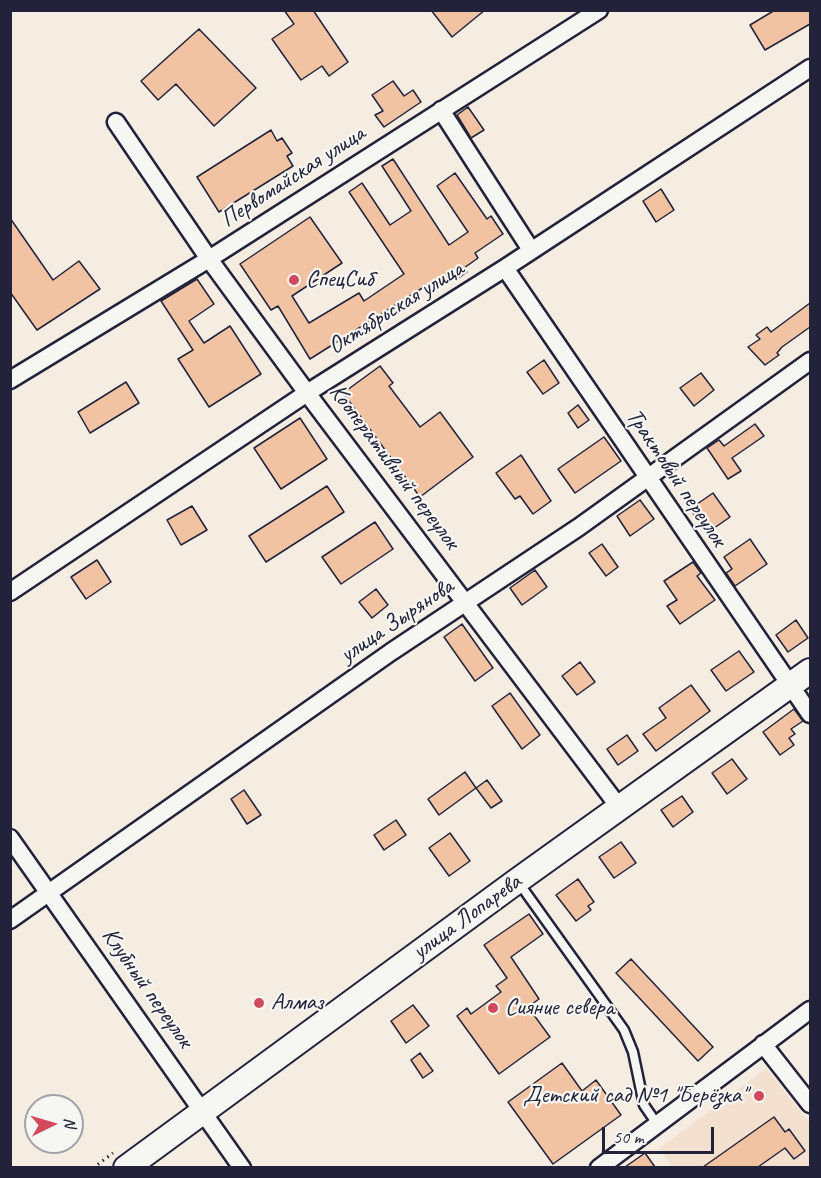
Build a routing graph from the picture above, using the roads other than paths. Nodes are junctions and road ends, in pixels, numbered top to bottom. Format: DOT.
graph roads {
  1 [pos="596,11"];
  2 [pos="810,68"];
  3 [pos="441,110"];
  4 [pos="116,122"];
  5 [pos="531,250"];
  6 [pos="209,259"];
  7 [pos="505,268"];
  8 [pos="810,361"];
  9 [pos="10,380"];
  10 [pos="307,393"];
  11 [pos="647,478"];
  12 [pos="10,592"];
  13 [pos="467,602"];
  14 [pos="810,671"];
  15 [pos="790,686"];
  16 [pos="810,714"];
  17 [pos="619,807"];
  18 [pos="10,838"];
  19 [pos="517,881"];
  20 [pos="50,894"];
  21 [pos="10,920"];
  22 [pos="810,1010"];
  23 [pos="763,1044"];
  24 [pos="810,1104"];
  25 [pos="204,1111"];
  26 [pos="657,1124"];
  27 [pos="126,1167"];
  28 [pos="242,1167"];
  29 [pos="599,1167"];
  1 -- 3 [label="street, Первомайская улица"];
  2 -- 5 [label="street, Октябрьская улица"];
  3 -- 5 [label="street"];
  3 -- 6 [label="street, Первомайская улица"];
  4 -- 6 [label="street, Кооперативный переулок"];
  5 -- 7 [label="street, Октябрьская улица"];
  6 -- 9 [label="street, Первомайская улица"];
  6 -- 10 [label="street, Кооперативный переулок"];
  7 -- 10 [label="street, Октябрьская улица"];
  7 -- 11 [label="street, Трактовый переулок"];
  8 -- 11 [label="street, улица Зырянова"];
  10 -- 12 [label="street, Октябрьская улица"];
  10 -- 13 [label="street, Кооперативный переулок"];
  11 -- 13 [label="street, улица Зырянова"];
  11 -- 15 [label="street, Трактовый переулок"];
  13 -- 17 [label="street, Кооперативный переулок"];
  13 -- 20 [label="street, улица Зырянова"];
  14 -- 15 [label="main road, улица Лопарева"];
  15 -- 16 [label="street, Трактовый переулок"];
  15 -- 17 [label="main road, улица Лопарева"];
  17 -- 19 [label="main road, улица Лопарева"];
  18 -- 20 [label="street, Клубный переулок"];
  19 -- 25 [label="main road, улица Лопарева"];
  19 -- 26 [label="lane"];
  20 -- 21 [label="street, улица Зырянова"];
  20 -- 25 [label="street, Клубный переулок"];
  22 -- 23 [label="street"];
  23 -- 24 [label="street"];
  23 -- 26 [label="street"];
  25 -- 27 [label="main road, улица Лопарева"];
  25 -- 28 [label="street, Клубный переулок"];
  26 -- 29 [label="street"];
}
